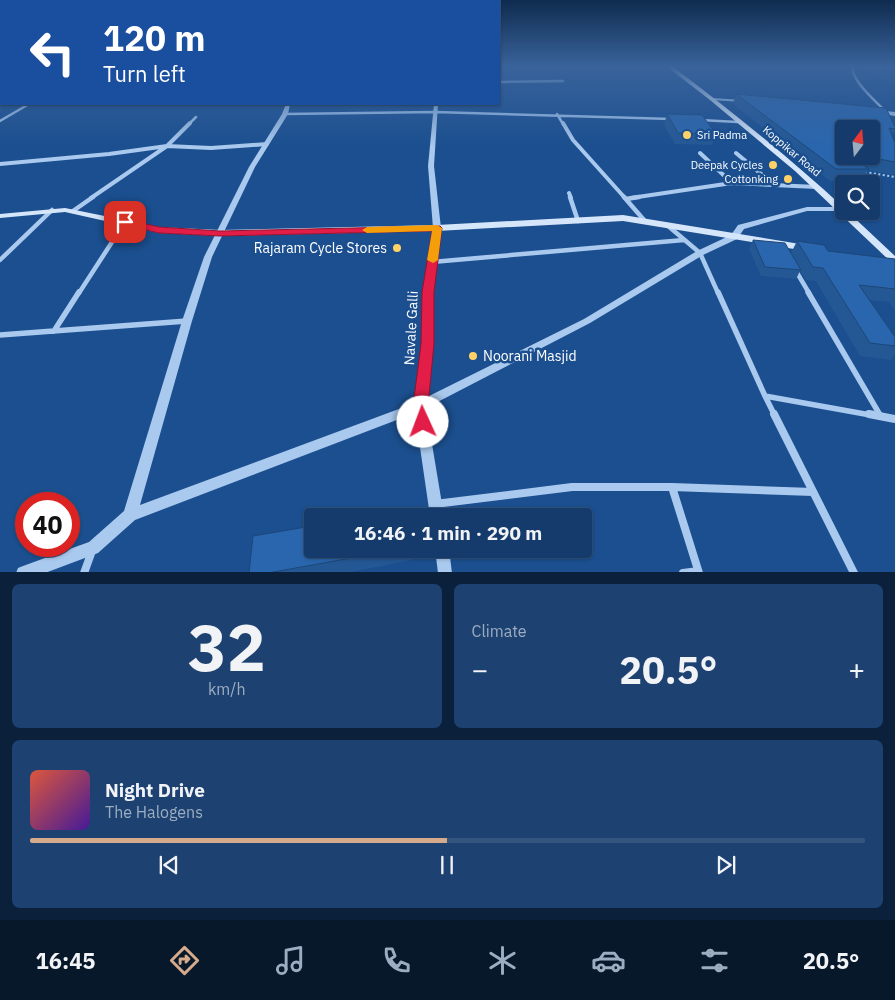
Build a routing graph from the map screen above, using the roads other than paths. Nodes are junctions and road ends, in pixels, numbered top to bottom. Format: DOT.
graph roads {
  1 [pos="704,93"];
  2 [pos="867,93"];
  3 [pos="712,99"];
  4 [pos="748,102"];
  5 [pos="27,105"];
  6 [pos="288,105"];
  7 [pos="436,108"];
  8 [pos="874,112"];
  9 [pos="887,113"];
  10 [pos="285,114"];
  11 [pos="557,114"];
  12 [pos="895,114"];
  13 [pos="196,117"];
  14 [pos="674,119"];
  15 [pos="694,120"];
  16 [pos="0,121"];
  17 [pos="738,122"];
  18 [pos="267,144"];
  19 [pos="167,146"];
  20 [pos="700,153"];
  21 [pos="736,153"];
  22 [pos="0,164"];
  23 [pos="732,183"];
  24 [pos="773,184"];
  25 [pos="817,187"];
  26 [pos="569,193"];
  27 [pos="626,199"];
  28 [pos="835,204"];
  29 [pos="835,209"];
  30 [pos="53,210"];
  31 [pos="74,212"];
  32 [pos="0,216"];
  33 [pos="644,220"];
  34 [pos="851,220"];
  35 [pos="578,221"];
  36 [pos="125,222"];
  37 [pos="667,225"];
  38 [pos="437,228"];
  39 [pos="220,234"];
  40 [pos="734,237"];
  41 [pos="684,240"];
  42 [pos="780,244"];
  43 [pos="813,249"];
  44 [pos="700,253"];
  45 [pos="786,253"];
  46 [pos="0,260"];
  47 [pos="877,260"];
  48 [pos="790,261"];
  49 [pos="432,262"];
  50 [pos="895,262"];
  51 [pos="187,321"];
  52 [pos="54,331"];
  53 [pos="0,335"];
  54 [pos="765,396"];
  55 [pos="420,406"];
  56 [pos="880,415"];
  57 [pos="895,418"];
  58 [pos="672,487"];
  59 [pos="814,492"];
  60 [pos="435,504"];
  61 [pos="436,508"];
  62 [pos="130,515"];
  63 [pos="93,548"];
  64 [pos="443,558"];
  65 [pos="23,572"];
  66 [pos="84,572"];
  67 [pos="445,572"];
  68 [pos="683,572"];
  69 [pos="698,572"];
  70 [pos="854,572"];
  1 -- 3 [label="main road, Koppikar Road"];
  2 -- 9 [label="street"];
  3 -- 4 [label="street"];
  3 -- 17 [label="main road, Koppikar Road"];
  5 -- 16 [label="street"];
  6 -- 10 [label="street"];
  7 -- 10 [label="street"];
  7 -- 11 [label="street"];
  7 -- 38 [label="street, Navale Galli"];
  8 -- 9 [label="street"];
  9 -- 12 [label="street"];
  10 -- 18 [label="street"];
  11 -- 14 [label="street"];
  11 -- 27 [label="street"];
  13 -- 19 [label="street"];
  15 -- 17 [label="street"];
  17 -- 25 [label="main road, Koppikar Road"];
  18 -- 19 [label="street"];
  18 -- 39 [label="street"];
  19 -- 22 [label="street"];
  19 -- 31 [label="street"];
  20 -- 23 [label="street"];
  21 -- 24 [label="street"];
  23 -- 24 [label="street"];
  23 -- 27 [label="street"];
  24 -- 25 [label="street"];
  25 -- 28 [label="main road, Koppikar Road"];
  26 -- 35 [label="street"];
  27 -- 33 [label="street"];
  29 -- 40 [label="street"];
  30 -- 31 [label="main road"];
  30 -- 32 [label="main road"];
  30 -- 46 [label="street"];
  31 -- 36 [label="main road"];
  33 -- 35 [label="main road"];
  33 -- 37 [label="main road"];
  34 -- 50 [label="main road, Koppikar Road"];
  35 -- 38 [label="main road"];
  36 -- 39 [label="main road"];
  36 -- 52 [label="street"];
  37 -- 40 [label="main road"];
  37 -- 41 [label="street"];
  38 -- 39 [label="main road"];
  38 -- 49 [label="street, Navale Galli"];
  39 -- 51 [label="street"];
  40 -- 42 [label="main road"];
  40 -- 44 [label="street"];
  41 -- 44 [label="street"];
  41 -- 49 [label="street"];
  42 -- 43 [label="main road"];
  42 -- 45 [label="street"];
  44 -- 54 [label="street"];
  44 -- 55 [label="street"];
  47 -- 50 [label="main road"];
  48 -- 56 [label="street"];
  49 -- 55 [label="street, Navale Galli"];
  51 -- 52 [label="street"];
  51 -- 62 [label="street"];
  52 -- 53 [label="street"];
  54 -- 56 [label="street"];
  54 -- 59 [label="street"];
  55 -- 60 [label="street, Navale Galli"];
  55 -- 62 [label="street"];
  56 -- 57 [label="street"];
  58 -- 59 [label="street"];
  58 -- 60 [label="street"];
  58 -- 69 [label="street"];
  59 -- 70 [label="street"];
  60 -- 61 [label="street, Navale Galli"];
  62 -- 63 [label="street"];
  63 -- 65 [label="street"];
  63 -- 66 [label="street"];
  64 -- 67 [label="street"];
  68 -- 69 [label="street"];
}
